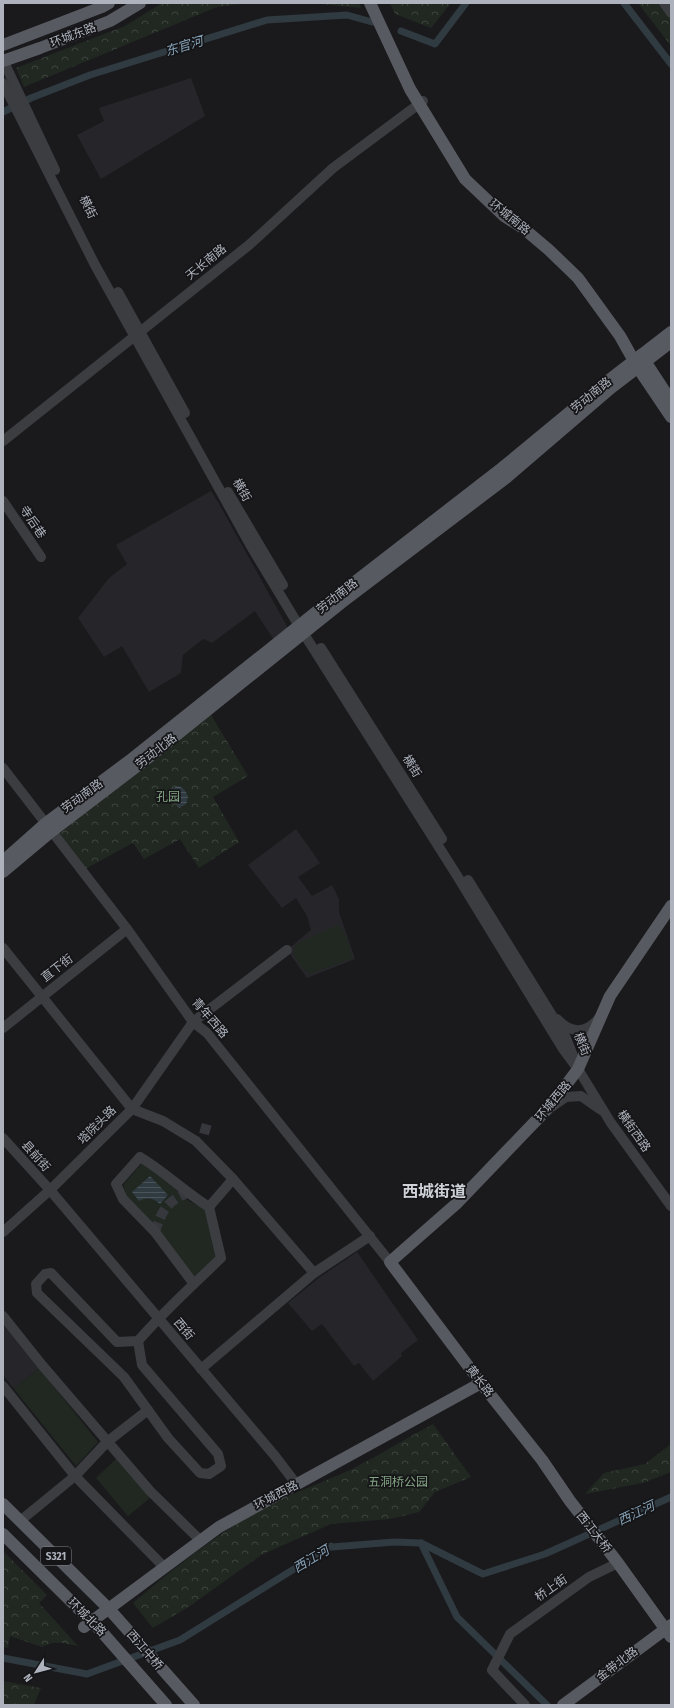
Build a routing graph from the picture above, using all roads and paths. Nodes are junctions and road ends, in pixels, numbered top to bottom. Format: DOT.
graph roads {
  1 [pos="109,3"];
  2 [pos="140,3"];
  3 [pos="370,3"];
  4 [pos="378,3"];
  5 [pos="664,3"];
  6 [pos="671,13"];
  7 [pos="3,45"];
  8 [pos="3,61"];
  9 [pos="3,83"];
  10 [pos="13,93"];
  11 [pos="421,102"];
  12 [pos="671,332"];
  13 [pos="137,335"];
  14 [pos="671,342"];
  15 [pos="640,361"];
  16 [pos="671,401"];
  17 [pos="671,417"];
  18 [pos="3,442"];
  19 [pos="3,501"];
  20 [pos="41,557"];
  21 [pos="304,628"];
  22 [pos="3,768"];
  23 [pos="49,827"];
  24 [pos="437,838"];
  25 [pos="3,861"];
  26 [pos="3,872"];
  27 [pos="671,906"];
  28 [pos="127,930"];
  29 [pos="3,948"];
  30 [pos="287,950"];
  31 [pos="42,996"];
  32 [pos="546,1006"];
  33 [pos="602,1014"];
  34 [pos="193,1022"];
  35 [pos="3,1028"];
  36 [pos="578,1069"];
  37 [pos="132,1108"];
  38 [pos="545,1112"];
  39 [pos="608,1117"];
  40 [pos="3,1138"];
  41 [pos="233,1179"];
  42 [pos="50,1190"];
  43 [pos="671,1206"];
  44 [pos="209,1207"];
  45 [pos="3,1232"];
  46 [pos="370,1236"];
  47 [pos="390,1262"];
  48 [pos="314,1273"];
  49 [pos="194,1284"];
  50 [pos="3,1316"];
  51 [pos="158,1318"];
  52 [pos="138,1341"];
  53 [pos="201,1369"];
  54 [pos="481,1383"];
  55 [pos="3,1386"];
  56 [pos="148,1410"];
  57 [pos="107,1442"];
  58 [pos="75,1476"];
  59 [pos="297,1485"];
  60 [pos="570,1501"];
  61 [pos="3,1504"];
  62 [pos="20,1521"];
  63 [pos="3,1534"];
  64 [pos="200,1540"];
  65 [pos="618,1563"];
  66 [pos="164,1567"];
  67 [pos="109,1609"];
  68 [pos="88,1624"];
  69 [pos="669,1630"];
  70 [pos="567,1703"];
  71 [pos="166,1705"];
  72 [pos="194,1705"];
  73 [pos="525,1705"];
  1 -- 7 [label="main road, 环城东路"];
  2 -- 8 [label="main road, 环城东路"];
  3 -- 11 [label="main road, 环城南路"];
  4 -- 11 [label="main road"];
  5 -- 6 [label="street"];
  8 -- 10 [label="street, 横街"];
  9 -- 10 [label="street, 横街"];
  10 -- 13 [label="street, 横街"];
  11 -- 13 [label="street, 天长南路"];
  11 -- 15 [label="main road, 环城南路"];
  12 -- 15 [label="main road, 劳动南路"];
  13 -- 18 [label="street, 天长南路"];
  13 -- 21 [label="street, 横街"];
  14 -- 15 [label="main road, 劳动南路"];
  15 -- 16 [label="main road"];
  15 -- 17 [label="main road, 环城南路"];
  15 -- 21 [label="main road, 劳动南路"];
  19 -- 20 [label="street, 寺后巷"];
  21 -- 23 [label="main road, 劳动北路"];
  21 -- 24 [label="street, 横街"];
  22 -- 23 [label="street, 青年西路"];
  23 -- 25 [label="main road"];
  23 -- 26 [label="main road, 劳动北路"];
  23 -- 28 [label="street, 青年西路"];
  24 -- 32 [label="street, 横街"];
  24 -- 36 [label="street, 横街"];
  27 -- 33 [label="main road, 环城西路"];
  28 -- 31 [label="street, 直下街"];
  28 -- 34 [label="street, 青年西路"];
  29 -- 31 [label="street"];
  30 -- 34 [label="street, 塔院头路"];
  31 -- 35 [label="street, 直下街"];
  31 -- 37 [label="street"];
  32 -- 33 [label="street"];
  32 -- 36 [label="street, 横街"];
  33 -- 36 [label="main road, 环城西路"];
  34 -- 37 [label="street, 塔院头路"];
  34 -- 46 [label="street, 青年西路"];
  36 -- 38 [label="main road, 环城西路"];
  36 -- 39 [label="street, 横街西路"];
  37 -- 41 [label="street"];
  37 -- 42 [label="street, 塔院头路"];
  38 -- 39 [label="street"];
  38 -- 47 [label="main road, 环城西路"];
  39 -- 43 [label="street, 横街西路"];
  40 -- 42 [label="street, 县前街"];
  41 -- 44 [label="street"];
  41 -- 48 [label="street"];
  42 -- 45 [label="street, 塔院头路"];
  42 -- 51 [label="street, 西街"];
  44 -- 49 [label="street"];
  44 -- 49 [label="street"];
  46 -- 47 [label="street, 青年西路"];
  46 -- 48 [label="street"];
  47 -- 54 [label="main road, 黄长路"];
  48 -- 53 [label="street"];
  49 -- 51 [label="street"];
  50 -- 57 [label="street"];
  51 -- 52 [label="street"];
  51 -- 53 [label="street, 西街"];
  52 -- 56 [label="street"];
  52 -- 56 [label="street"];
  53 -- 59 [label="street, 西街"];
  54 -- 59 [label="main road, 环城西路"];
  54 -- 60 [label="main road, 黄长路"];
  55 -- 58 [label="street"];
  56 -- 57 [label="street"];
  57 -- 58 [label="street"];
  57 -- 64 [label="street"];
  58 -- 62 [label="street"];
  58 -- 66 [label="street"];
  59 -- 64 [label="main road, 环城西路"];
  60 -- 65 [label="main road, 西江大桥"];
  61 -- 62 [label="main road, 环城北路 / S321"];
  62 -- 67 [label="main road, 环城北路 / S321"];
  63 -- 68 [label="main road, 环城北路 / S321"];
  64 -- 66 [label="main road, 环城西路"];
  65 -- 69 [label="main road"];
  65 -- 73 [label="street, 桥上街"];
  66 -- 67 [label="main road, 环城西路"];
  67 -- 68 [label="main road, 环城西路"];
  67 -- 72 [label="main road, 西江中桥 / S321"];
  68 -- 71 [label="main road, 环城北路 / S321"];
  69 -- 70 [label="main road, 金带北路"];
}
